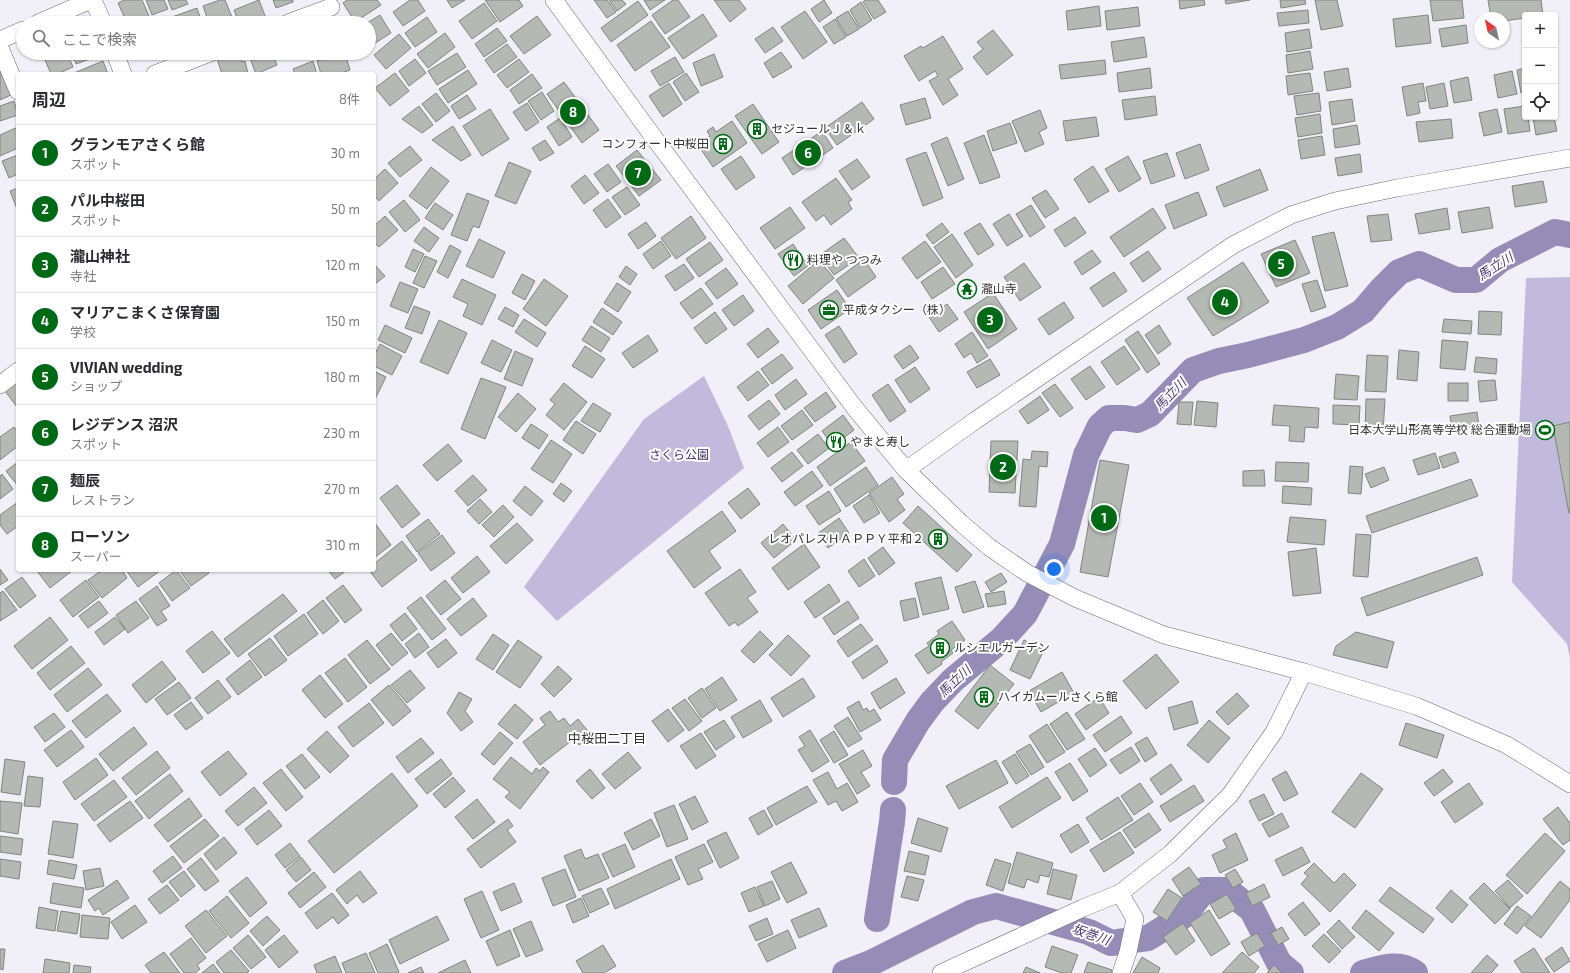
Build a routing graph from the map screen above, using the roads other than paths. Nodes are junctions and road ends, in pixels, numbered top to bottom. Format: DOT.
graph roads {
  1 [pos="92,0"];
  2 [pos="554,0"];
  3 [pos="331,7"];
  4 [pos="54,16"];
  5 [pos="100,16"];
  6 [pos="307,16"];
  7 [pos="16,33"];
  8 [pos="0,40"];
  9 [pos="0,48"];
  10 [pos="118,60"];
  11 [pos="192,60"];
  12 [pos="123,72"];
  13 [pos="160,72"];
  14 [pos="16,86"];
  15 [pos="1570,158"];
  16 [pos="16,373"];
  17 [pos="0,385"];
  18 [pos="906,470"];
  19 [pos="1304,672"];
  20 [pos="1570,784"];
  21 [pos="1120,893"];
  22 [pos="941,973"];
  23 [pos="1121,973"];
  1 -- 4 [label="street"];
  1 -- 5 [label="street"];
  2 -- 18 [label="street"];
  3 -- 6 [label="street"];
  7 -- 8 [label="street"];
  9 -- 14 [label="street"];
  10 -- 12 [label="street"];
  11 -- 13 [label="street"];
  15 -- 18 [label="street"];
  16 -- 17 [label="street"];
  18 -- 19 [label="street"];
  19 -- 20 [label="street"];
  19 -- 21 [label="street"];
  21 -- 22 [label="street"];
  21 -- 23 [label="street"];
}
